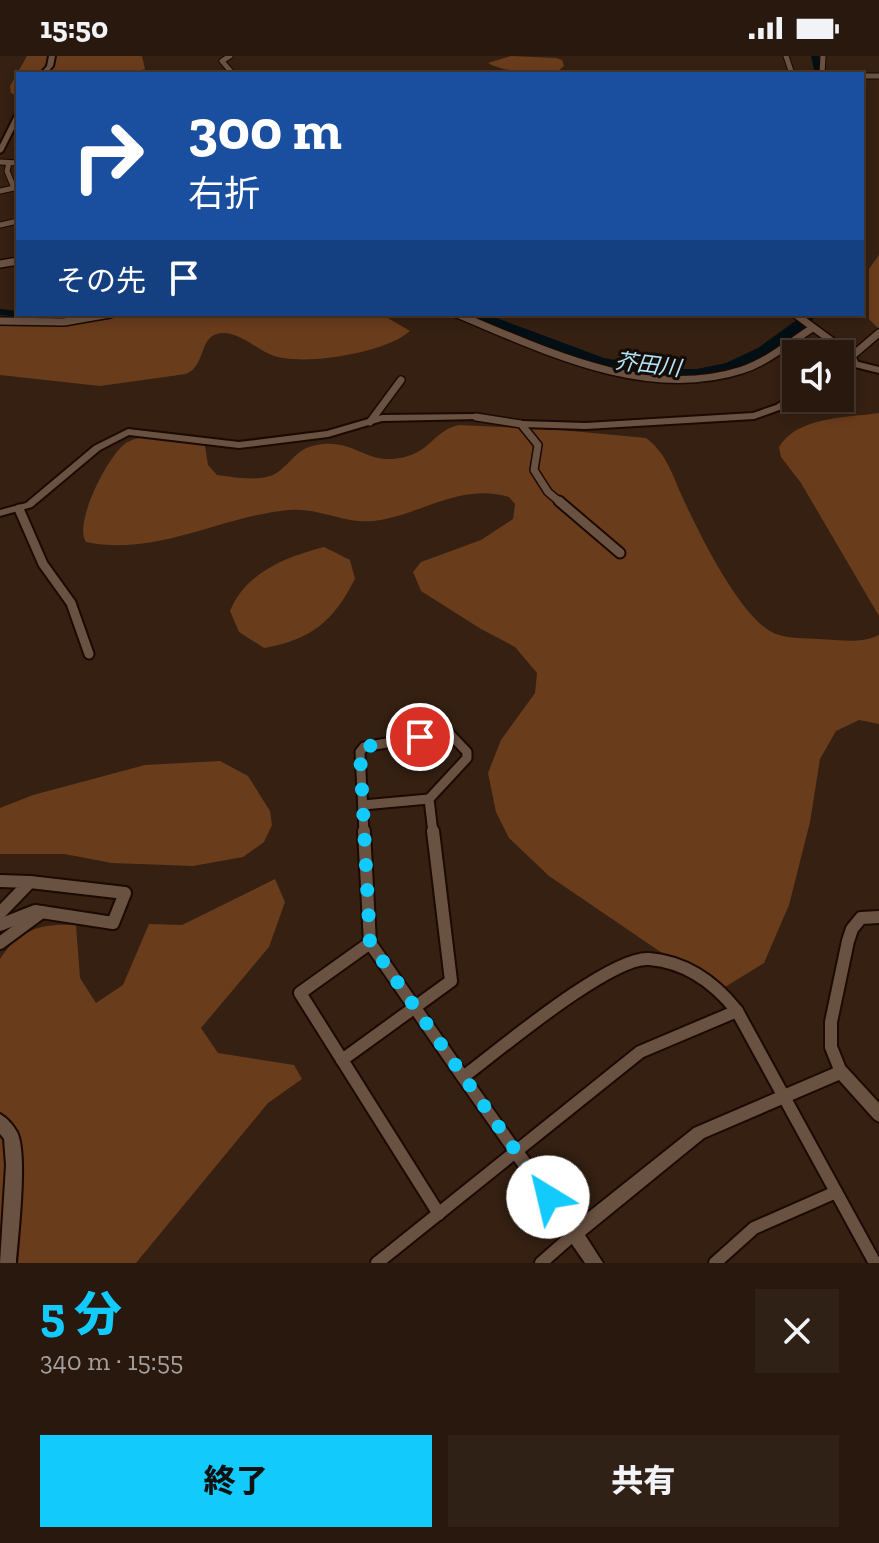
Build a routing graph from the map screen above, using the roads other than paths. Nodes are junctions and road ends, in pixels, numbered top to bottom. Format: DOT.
graph roads {
  1 [pos="230,56"];
  2 [pos="231,72"];
  3 [pos="16,121"];
  4 [pos="0,151"];
  5 [pos="0,162"];
  6 [pos="9,163"];
  7 [pos="16,163"];
  8 [pos="16,175"];
  9 [pos="10,176"];
  10 [pos="16,188"];
  11 [pos="0,191"];
  12 [pos="98,316"];
  13 [pos="462,316"];
  14 [pos="797,316"];
  15 [pos="0,321"];
  16 [pos="811,329"];
  17 [pos="879,333"];
  18 [pos="826,340"];
  19 [pos="854,360"];
  20 [pos="879,370"];
  21 [pos="401,380"];
  22 [pos="782,405"];
  23 [pos="476,417"];
  24 [pos="370,422"];
  25 [pos="521,424"];
  26 [pos="19,509"];
  27 [pos="0,513"];
  28 [pos="620,553"];
  29 [pos="89,654"];
  30 [pos="429,799"];
  31 [pos="363,805"];
  32 [pos="0,881"];
  33 [pos="30,882"];
  34 [pos="42,912"];
  35 [pos="0,913"];
  36 [pos="879,917"];
  37 [pos="0,925"];
  38 [pos="0,943"];
  39 [pos="370,943"];
  40 [pos="415,1007"];
  41 [pos="737,1011"];
  42 [pos="342,1060"];
  43 [pos="841,1072"];
  44 [pos="463,1077"];
  45 [pos="782,1096"];
  46 [pos="879,1114"];
  47 [pos="0,1122"];
  48 [pos="516,1152"];
  49 [pos="836,1192"];
  50 [pos="439,1214"];
  51 [pos="574,1234"];
  52 [pos="8,1263"];
  53 [pos="377,1263"];
  54 [pos="541,1263"];
  55 [pos="595,1263"];
  56 [pos="715,1263"];
  57 [pos="875,1263"];
  1 -- 2 [label="street"];
  3 -- 4 [label="street"];
  5 -- 6 [label="street"];
  6 -- 7 [label="street"];
  6 -- 9 [label="street"];
  8 -- 9 [label="street"];
  9 -- 10 [label="street"];
  10 -- 11 [label="street"];
  12 -- 15 [label="street"];
  13 -- 16 [label="street"];
  14 -- 16 [label="street"];
  16 -- 18 [label="street"];
  17 -- 19 [label="street"];
  19 -- 20 [label="street"];
  21 -- 24 [label="street"];
  22 -- 25 [label="street"];
  23 -- 24 [label="street"];
  23 -- 25 [label="street"];
  24 -- 26 [label="street"];
  25 -- 28 [label="street"];
  26 -- 27 [label="street"];
  26 -- 29 [label="street"];
  30 -- 31 [label="street"];
  30 -- 31 [label="street"];
  30 -- 40 [label="street"];
  31 -- 39 [label="street"];
  32 -- 33 [label="street"];
  33 -- 34 [label="street"];
  33 -- 35 [label="street"];
  34 -- 37 [label="street"];
  34 -- 38 [label="street"];
  36 -- 43 [label="street"];
  39 -- 40 [label="street"];
  39 -- 42 [label="street"];
  40 -- 42 [label="street"];
  40 -- 44 [label="street"];
  41 -- 44 [label="street"];
  41 -- 45 [label="street"];
  41 -- 48 [label="street"];
  42 -- 50 [label="street"];
  43 -- 45 [label="street"];
  43 -- 46 [label="street"];
  44 -- 48 [label="street"];
  45 -- 49 [label="street"];
  45 -- 51 [label="street"];
  47 -- 52 [label="street"];
  48 -- 50 [label="street"];
  48 -- 51 [label="street"];
  49 -- 56 [label="street"];
  49 -- 57 [label="street"];
  50 -- 53 [label="street"];
  51 -- 54 [label="street"];
  51 -- 55 [label="street"];
}
